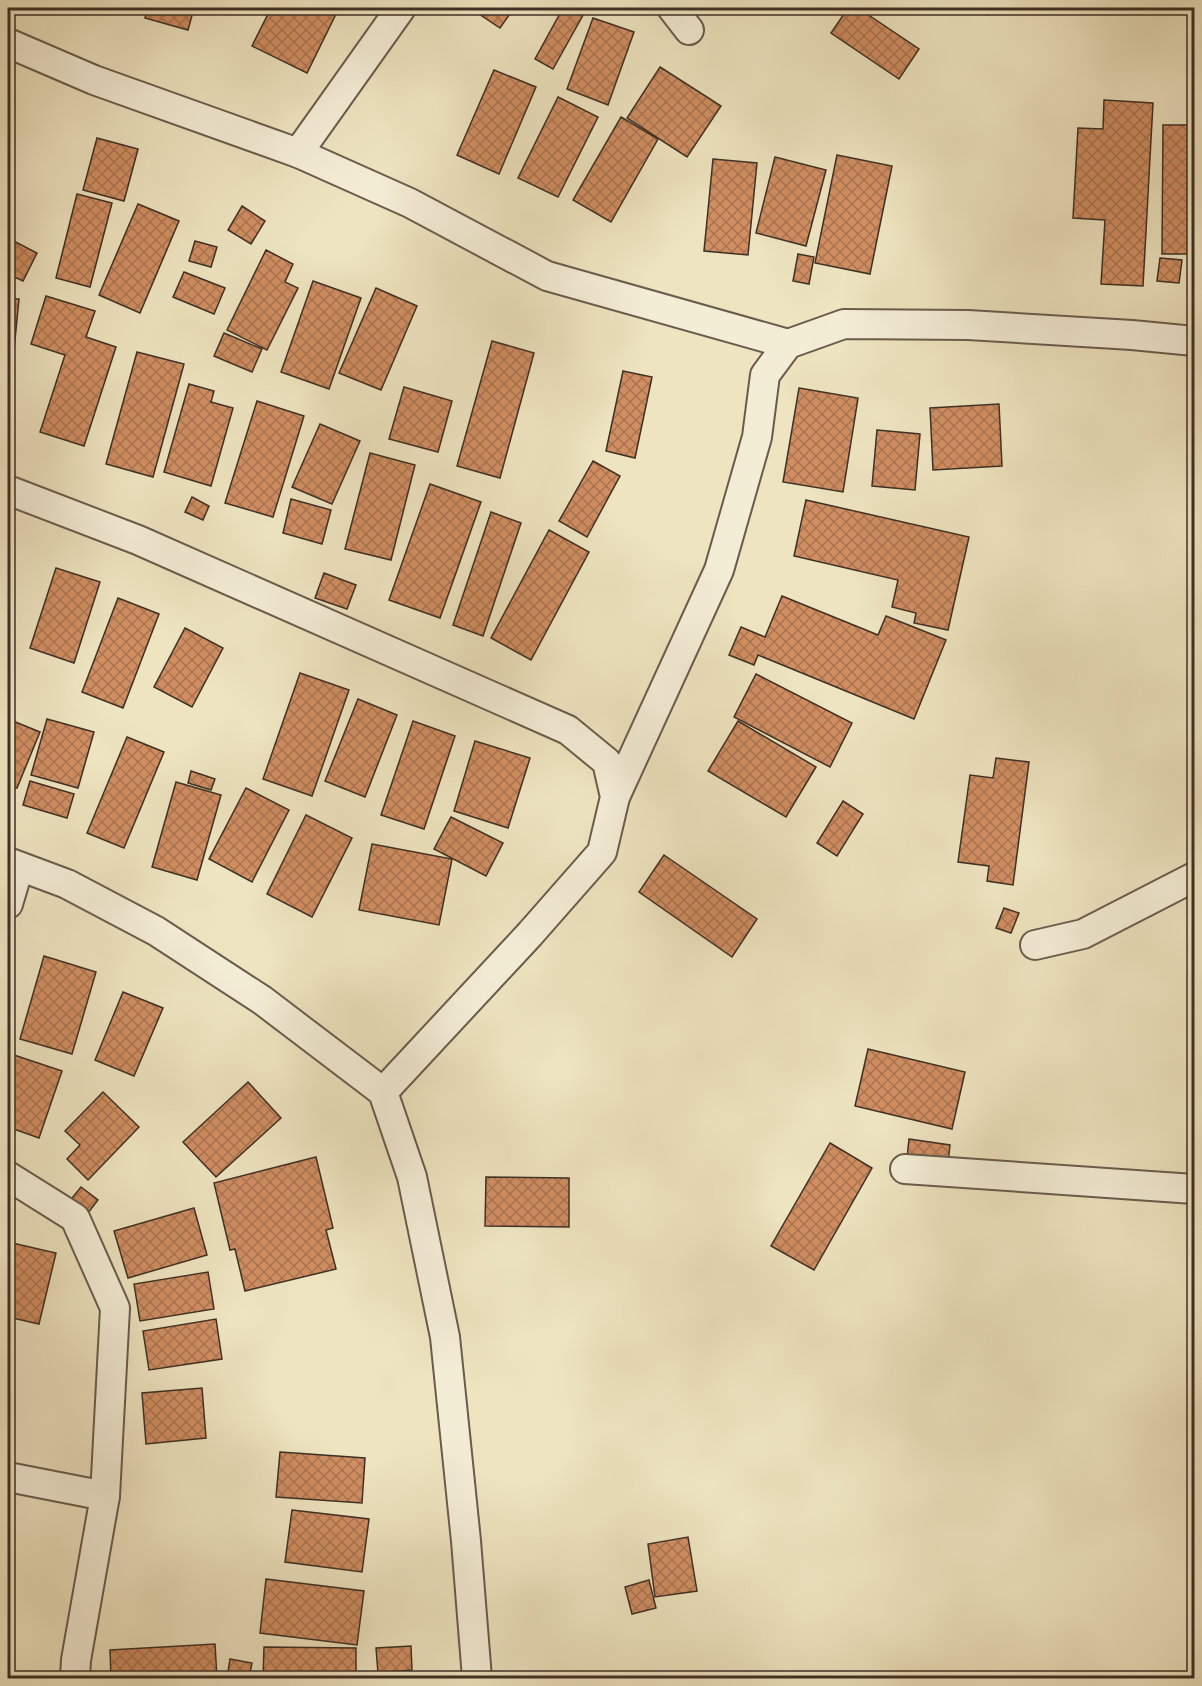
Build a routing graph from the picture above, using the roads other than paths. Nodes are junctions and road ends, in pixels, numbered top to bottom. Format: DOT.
graph roads {
  1 [pos="401,8"];
  2 [pos="8,43"];
  3 [pos="298,153"];
  4 [pos="1194,341"];
  5 [pos="788,344"];
  6 [pos="8,491"];
  7 [pos="615,797"];
  8 [pos="13,865"];
  9 [pos="1194,877"];
  10 [pos="8,904"];
  11 [pos="1035,945"];
  12 [pos="383,1092"];
  13 [pos="905,1169"];
  14 [pos="8,1176"];
  15 [pos="1194,1189"];
  16 [pos="8,1477"];
  17 [pos="105,1496"];
  18 [pos="75,1678"];
  19 [pos="477,1678"];
  1 -- 3 [label="street"];
  2 -- 3 [label="street"];
  3 -- 5 [label="street"];
  4 -- 5 [label="street"];
  5 -- 7 [label="street"];
  6 -- 7 [label="street"];
  7 -- 12 [label="street"];
  8 -- 10 [label="street"];
  8 -- 12 [label="street"];
  9 -- 11 [label="street"];
  12 -- 19 [label="street"];
  13 -- 15 [label="street"];
  14 -- 17 [label="street"];
  16 -- 17 [label="street"];
  17 -- 18 [label="street"];
}
